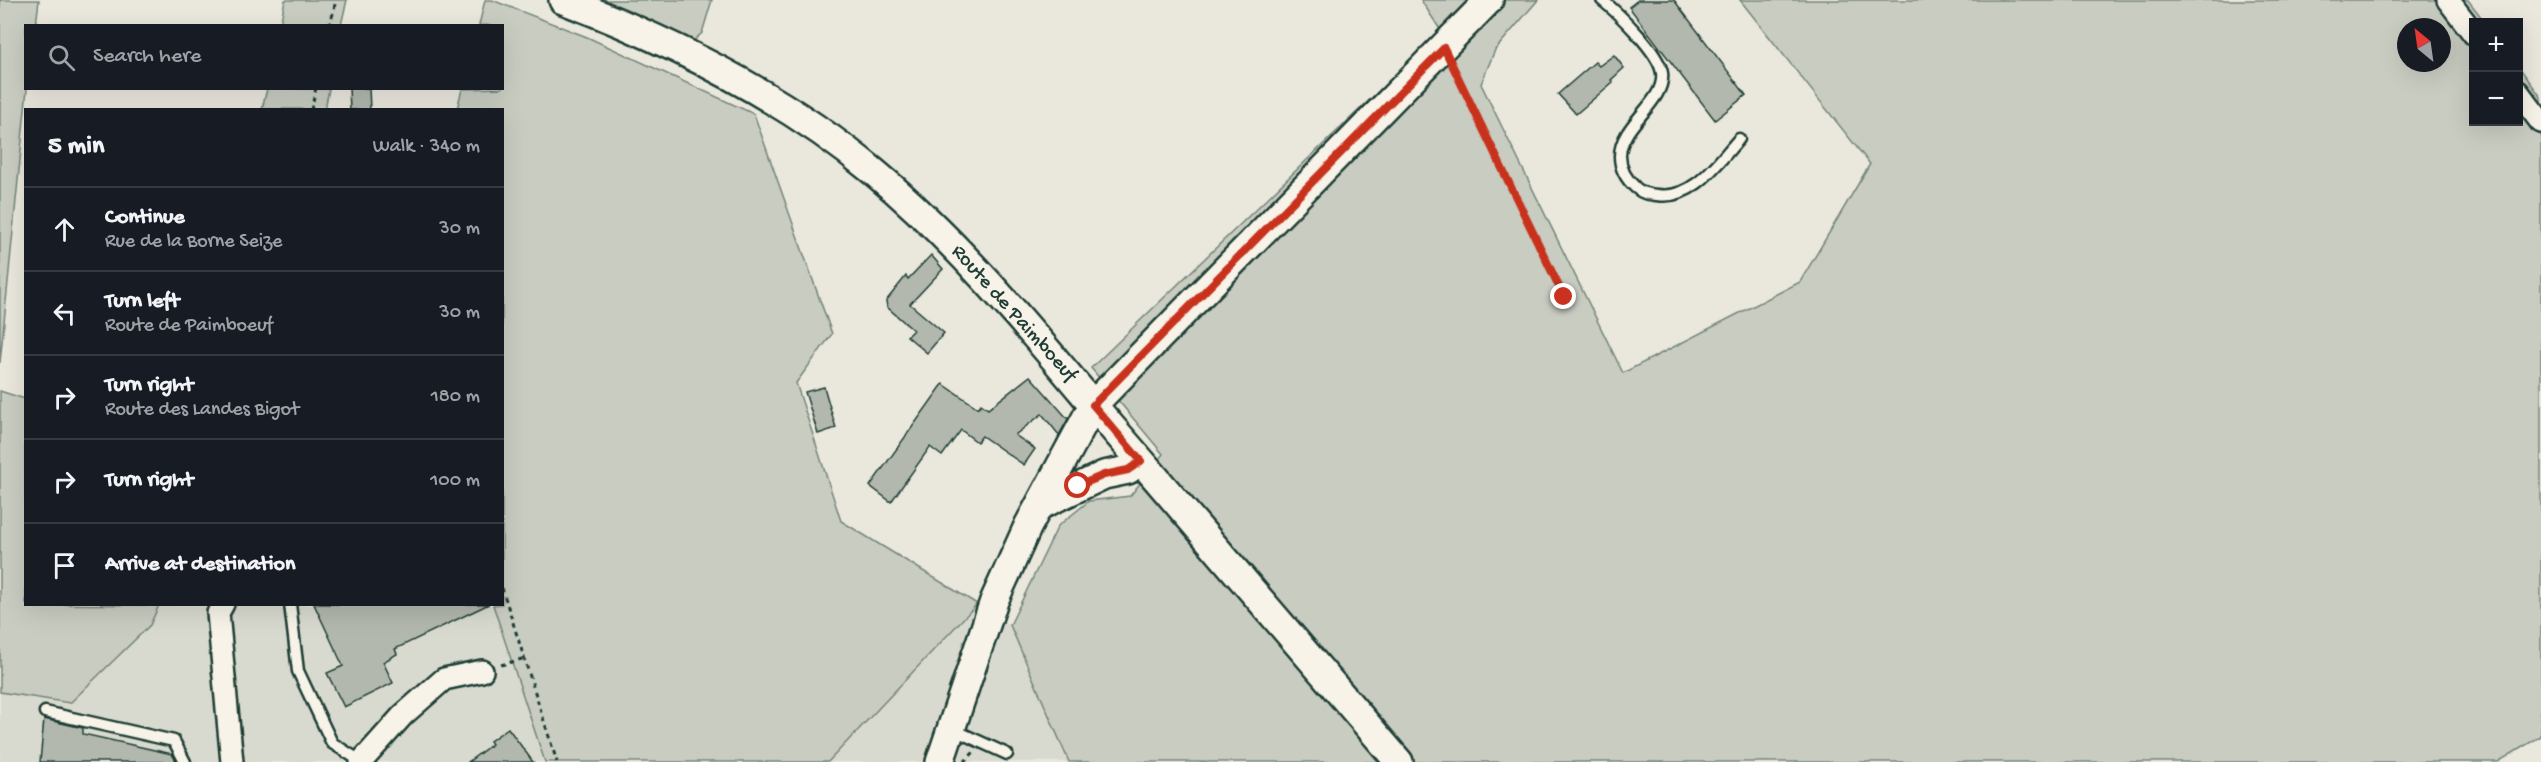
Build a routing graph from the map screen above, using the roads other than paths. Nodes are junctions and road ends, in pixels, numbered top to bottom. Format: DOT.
graph roads {
  1 [pos="563,0"];
  2 [pos="1489,0"];
  3 [pos="1602,0"];
  4 [pos="2448,0"];
  5 [pos="2469,27"];
  6 [pos="2523,99"];
  7 [pos="2541,122"];
  8 [pos="1739,139"];
  9 [pos="1093,405"];
  10 [pos="1141,461"];
  11 [pos="1039,506"];
  12 [pos="223,606"];
  13 [pos="290,606"];
  14 [pos="482,671"];
  15 [pos="45,712"];
  16 [pos="951,729"];
  17 [pos="1007,754"];
  18 [pos="185,762"];
  19 [pos="232,762"];
  20 [pos="362,762"];
  21 [pos="940,762"];
  22 [pos="1399,762"];
  1 -- 9 [label="street, Route de Paimboeuf"];
  2 -- 9 [label="street"];
  3 -- 8 [label="lane"];
  4 -- 5 [label="street"];
  6 -- 7 [label="street"];
  9 -- 10 [label="street, Route de Paimboeuf"];
  9 -- 11 [label="street"];
  10 -- 11 [label="street"];
  10 -- 22 [label="street, Route de Paimboeuf"];
  11 -- 16 [label="street"];
  12 -- 19 [label="street"];
  13 -- 20 [label="lane"];
  14 -- 20 [label="street"];
  15 -- 18 [label="lane"];
  16 -- 17 [label="lane"];
  16 -- 21 [label="street"];
}
